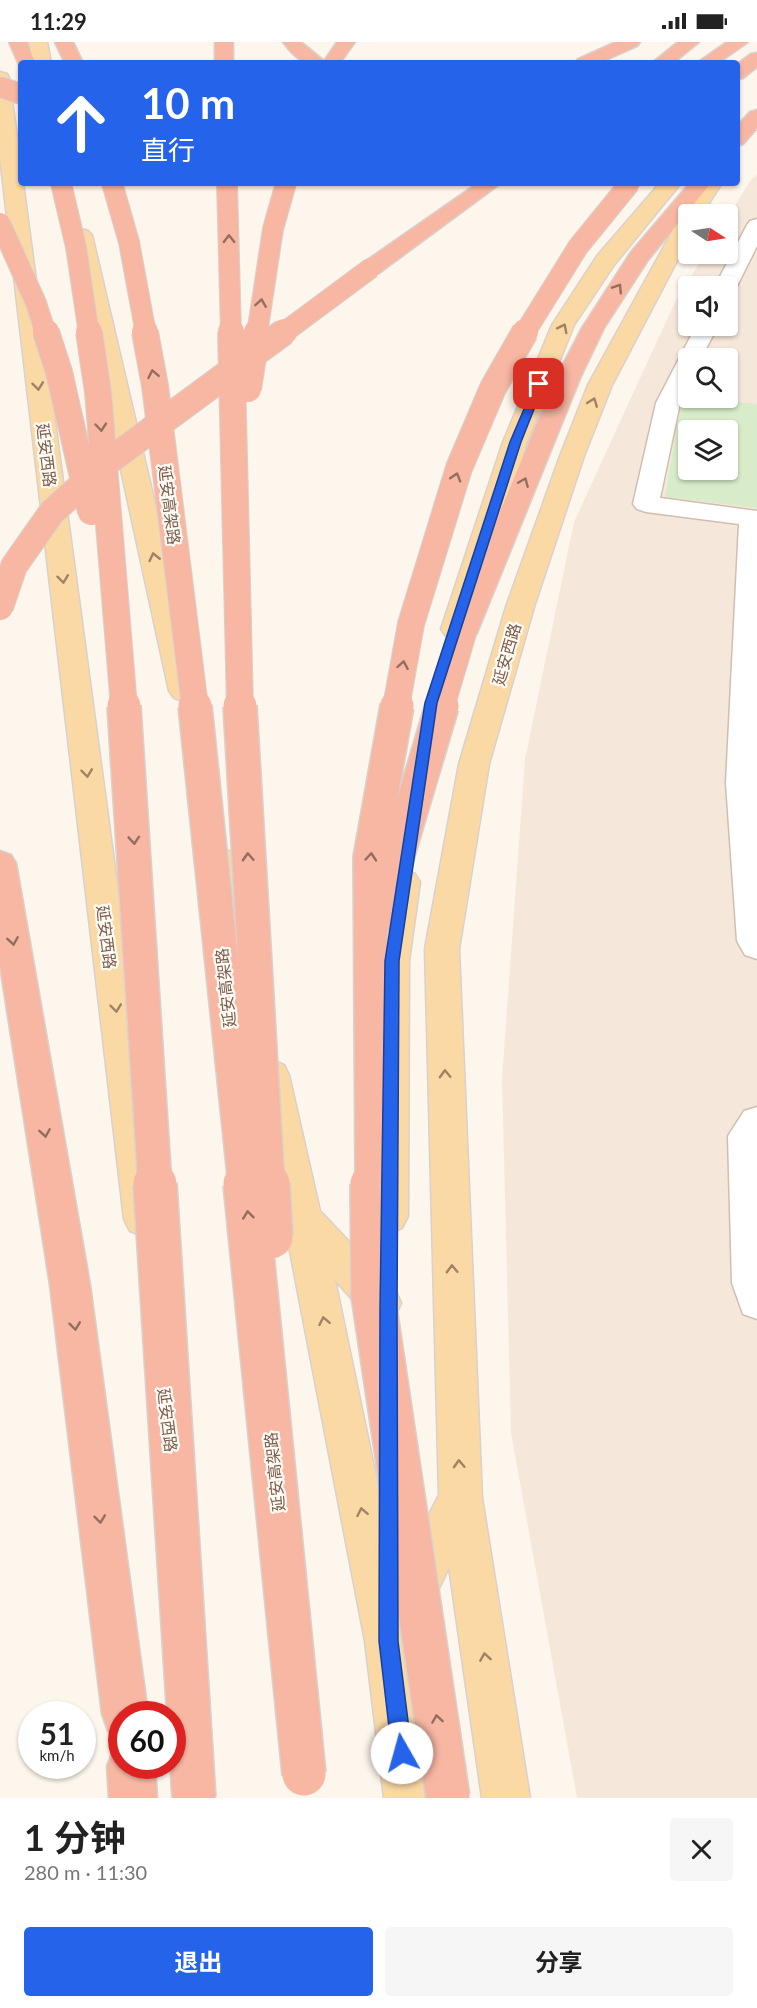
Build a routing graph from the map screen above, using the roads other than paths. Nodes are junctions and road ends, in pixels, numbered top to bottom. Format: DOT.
graph roads {
  1 [pos="18,42"];
  2 [pos="38,42"];
  3 [pos="64,42"];
  4 [pos="224,42"];
  5 [pos="292,42"];
  6 [pos="346,42"];
  7 [pos="631,42"];
  8 [pos="690,42"];
  9 [pos="739,42"];
  10 [pos="757,58"];
  11 [pos="25,60"];
  12 [pos="41,60"];
  13 [pos="73,60"];
  14 [pos="224,60"];
  15 [pos="312,60"];
  16 [pos="333,60"];
  17 [pos="591,60"];
  18 [pos="665,60"];
  19 [pos="711,60"];
  20 [pos="740,71"];
  21 [pos="0,78"];
  22 [pos="0,87"];
  23 [pos="18,93"];
  24 [pos="757,116"];
  25 [pos="740,127"];
  26 [pos="740,135"];
  27 [pos="740,142"];
  28 [pos="62,186"];
  29 [pos="70,186"];
  30 [pos="113,186"];
  31 [pos="227,186"];
  32 [pos="285,186"];
  33 [pos="487,186"];
  34 [pos="628,186"];
  35 [pos="668,186"];
  36 [pos="698,186"];
  37 [pos="710,186"];
  38 [pos="698,204"];
  39 [pos="0,223"];
  40 [pos="757,225"];
  41 [pos="678,240"];
  42 [pos="731,276"];
  43 [pos="678,383"];
  44 [pos="0,607"];
  45 [pos="127,739"];
  46 [pos="241,739"];
  47 [pos="0,863"];
  48 [pos="757,946"];
  49 [pos="373,1059"];
  50 [pos="757,1122"];
  51 [pos="303,1220"];
  52 [pos="757,1301"];
  53 [pos="388,1311"];
  54 [pos="461,1498"];
  55 [pos="388,1641"];
  56 [pos="123,1701"];
  57 [pos="132,1779"];
  58 [pos="305,1786"];
  59 [pos="133,1798"];
  60 [pos="194,1798"];
  61 [pos="199,1798"];
  62 [pos="408,1798"];
  63 [pos="448,1798"];
  64 [pos="506,1798"];
  1 -- 11 [label="highway"];
  2 -- 12 [label="main road"];
  3 -- 13 [label="highway"];
  4 -- 14 [label="highway"];
  5 -- 15 [label="highway"];
  6 -- 16 [label="highway"];
  7 -- 17 [label="highway"];
  8 -- 18 [label="highway"];
  9 -- 19 [label="highway"];
  10 -- 20 [label="highway"];
  21 -- 61 [label="main road, 延安西路, one-way"];
  22 -- 23 [label="highway, bridge"];
  24 -- 25 [label="main road"];
  24 -- 26 [label="highway"];
  24 -- 27 [label="main road"];
  28 -- 45 [label="highway, one-way, bridge"];
  51 -- 29 [label="main road, one-way"];
  58 -- 30 [label="highway, 延安高架路, one-way, bridge"];
  46 -- 31 [label="highway, one-way, bridge"];
  46 -- 32 [label="highway, one-way, bridge"];
  33 -- 44 [label="highway, bridge"];
  49 -- 34 [label="highway, one-way, bridge"];
  53 -- 35 [label="main road, one-way"];
  49 -- 36 [label="highway, one-way, bridge"];
  37 -- 38 [label="main road"];
  39 -- 45 [label="highway, bridge"];
  40 -- 42 [label="street"];
  54 -- 41 [label="main road, 延安西路, one-way"];
  43 -- 48 [label="street"];
  45 -- 60 [label="highway, one-way, bridge"];
  58 -- 46 [label="highway, one-way, bridge"];
  47 -- 56 [label="highway, one-way"];
  63 -- 49 [label="highway, one-way, bridge"];
  50 -- 52 [label="street"];
  51 -- 53 [label="main road"];
  55 -- 51 [label="main road, one-way"];
  53 -- 55 [label="main road"];
  54 -- 55 [label="main road"];
  64 -- 54 [label="main road, 延安西路, one-way"];
  55 -- 62 [label="main road"];
  57 -- 59 [label="highway"];
}
